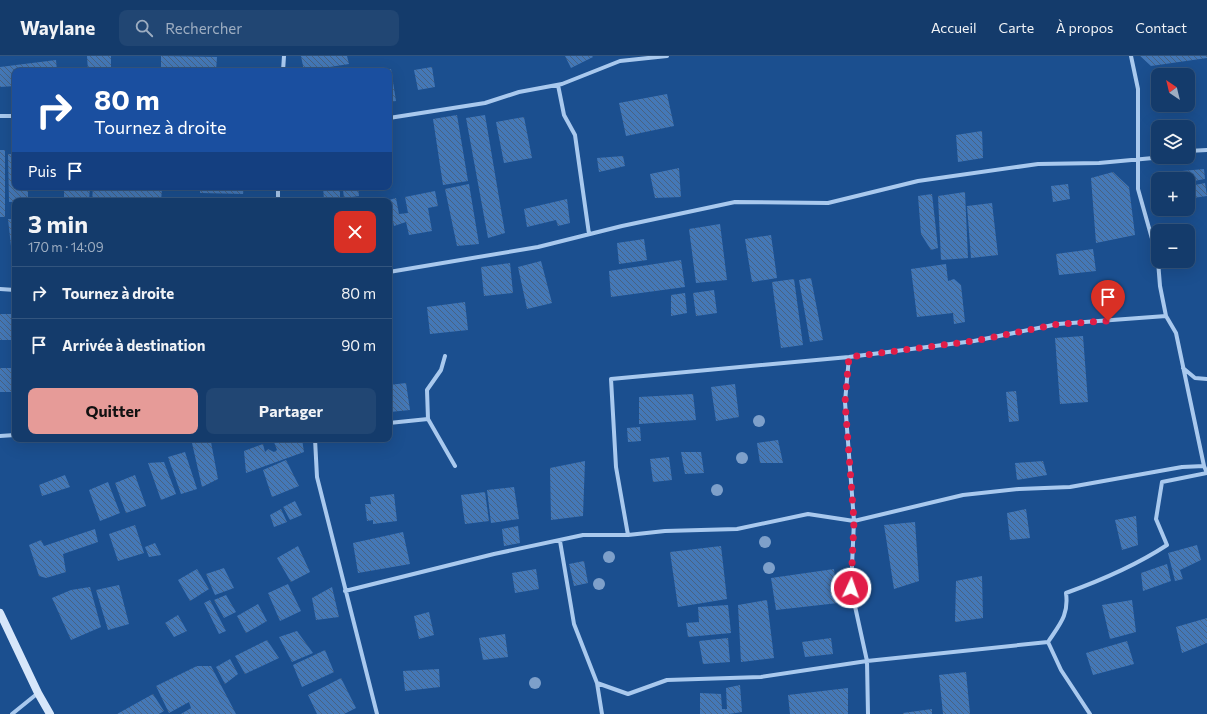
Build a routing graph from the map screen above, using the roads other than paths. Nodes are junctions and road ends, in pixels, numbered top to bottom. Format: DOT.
graph roads {
  1 [pos="284,56"];
  2 [pos="667,56"];
  3 [pos="1131,56"];
  4 [pos="283,68"];
  5 [pos="558,85"];
  6 [pos="0,116"];
  7 [pos="12,116"];
  8 [pos="392,118"];
  9 [pos="1207,150"];
  10 [pos="1195,151"];
  11 [pos="1151,158"];
  12 [pos="1139,159"];
  13 [pos="589,234"];
  14 [pos="1151,235"];
  15 [pos="1159,268"];
  16 [pos="392,272"];
  17 [pos="0,289"];
  18 [pos="12,290"];
  19 [pos="1166,316"];
  20 [pos="444,356"];
  21 [pos="849,357"];
  22 [pos="1183,367"];
  23 [pos="1207,379"];
  24 [pos="428,419"];
  25 [pos="392,423"];
  26 [pos="12,435"];
  27 [pos="0,436"];
  28 [pos="314,442"];
  29 [pos="455,466"];
  30 [pos="1204,466"];
  31 [pos="854,521"];
  32 [pos="628,535"];
  33 [pos="560,541"];
  34 [pos="345,591"];
  35 [pos="0,613"];
  36 [pos="1048,642"];
  37 [pos="867,661"];
  38 [pos="597,683"];
  39 [pos="38,693"];
  40 [pos="12,714"];
  41 [pos="50,714"];
  42 [pos="377,714"];
  43 [pos="602,714"];
  44 [pos="868,714"];
  45 [pos="1090,714"];
  1 -- 4 [label="street"];
  2 -- 5 [label="street"];
  3 -- 12 [label="street"];
  5 -- 8 [label="street"];
  5 -- 13 [label="street"];
  6 -- 7 [label="street"];
  9 -- 10 [label="street"];
  11 -- 12 [label="street"];
  12 -- 13 [label="street"];
  12 -- 14 [label="street"];
  13 -- 16 [label="street"];
  15 -- 19 [label="street"];
  17 -- 18 [label="street"];
  19 -- 21 [label="street"];
  19 -- 22 [label="street"];
  20 -- 24 [label="street"];
  21 -- 31 [label="street"];
  21 -- 32 [label="street"];
  22 -- 23 [label="street"];
  22 -- 30 [label="street"];
  24 -- 25 [label="street"];
  24 -- 29 [label="street"];
  26 -- 27 [label="street"];
  28 -- 34 [label="street"];
  30 -- 31 [label="street"];
  30 -- 36 [label="street"];
  31 -- 32 [label="street"];
  31 -- 37 [label="street"];
  32 -- 33 [label="street"];
  33 -- 34 [label="street"];
  33 -- 38 [label="street"];
  34 -- 42 [label="street"];
  35 -- 39 [label="main road"];
  36 -- 37 [label="street"];
  36 -- 45 [label="street"];
  37 -- 38 [label="street"];
  37 -- 44 [label="street"];
  38 -- 43 [label="street"];
  39 -- 40 [label="street"];
  39 -- 41 [label="main road"];
}
